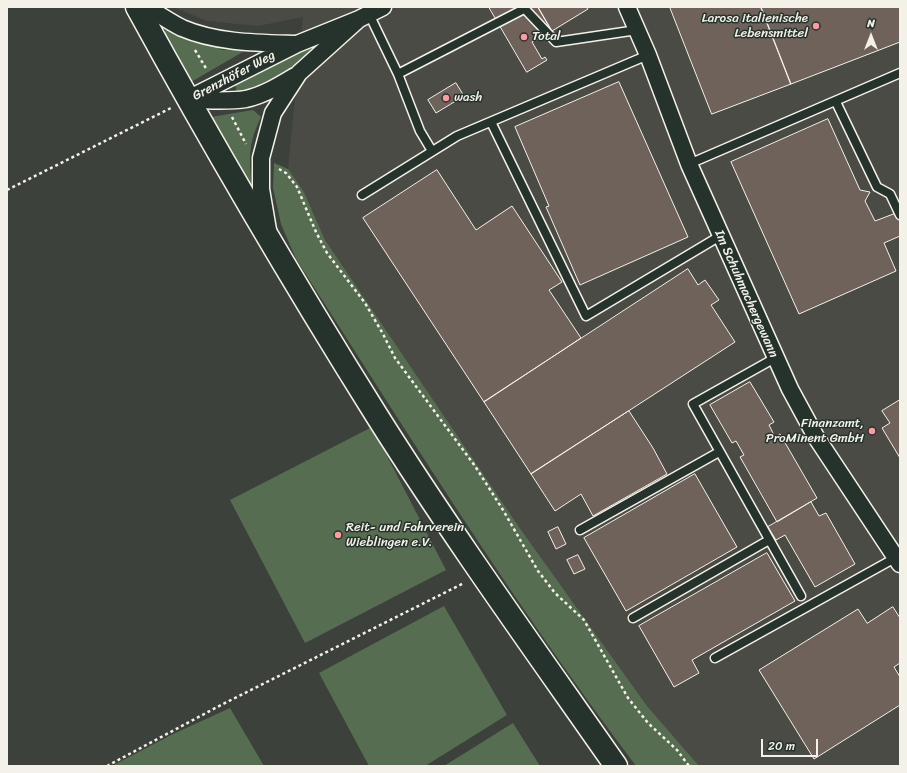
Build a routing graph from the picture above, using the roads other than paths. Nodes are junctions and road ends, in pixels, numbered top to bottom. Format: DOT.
graph roads {
  1 [pos="137,7"];
  2 [pos="147,7"];
  3 [pos="627,7"];
  4 [pos="524,8"];
  5 [pos="370,13"];
  6 [pos="637,30"];
  7 [pos="296,44"];
  8 [pos="648,55"];
  9 [pos="299,73"];
  10 [pos="900,73"];
  11 [pos="398,74"];
  12 [pos="188,100"];
  13 [pos="836,102"];
  14 [pos="491,122"];
  15 [pos="432,151"];
  16 [pos="688,164"];
  17 [pos="362,195"];
  18 [pos="900,216"];
  19 [pos="720,236"];
  20 [pos="270,242"];
  21 [pos="775,358"];
  22 [pos="719,452"];
  23 [pos="580,530"];
  24 [pos="769,540"];
  25 [pos="898,561"];
  26 [pos="801,596"];
  27 [pos="633,618"];
  28 [pos="715,658"];
  29 [pos="616,766"];
  1 -- 12 [label="main road"];
  2 -- 7 [label="street, Grenzhöfer Weg"];
  3 -- 6 [label="street, Im Schuhmachergewann"];
  4 -- 6 [label="lane"];
  4 -- 11 [label="lane"];
  5 -- 7 [label="street, Grenzhöfer Weg"];
  5 -- 9 [label="street, Grenzhöfer Weg"];
  5 -- 11 [label="lane"];
  6 -- 8 [label="street, Im Schuhmachergewann"];
  7 -- 12 [label="street, Grenzhöfer Weg"];
  8 -- 14 [label="lane"];
  8 -- 16 [label="street, Im Schuhmachergewann"];
  9 -- 12 [label="street, Grenzhöfer Weg"];
  9 -- 20 [label="street, Grenzhöfer Weg"];
  10 -- 13 [label="lane"];
  11 -- 15 [label="lane"];
  12 -- 20 [label="main road"];
  13 -- 16 [label="lane"];
  13 -- 18 [label="lane"];
  14 -- 15 [label="lane"];
  14 -- 19 [label="lane"];
  15 -- 17 [label="lane"];
  16 -- 19 [label="street, Im Schuhmachergewann"];
  19 -- 21 [label="street, Im Schuhmachergewann"];
  20 -- 29 [label="main road"];
  21 -- 22 [label="lane"];
  21 -- 25 [label="street, Im Schuhmachergewann"];
  22 -- 23 [label="lane"];
  22 -- 24 [label="lane"];
  24 -- 26 [label="lane"];
  24 -- 27 [label="lane"];
  25 -- 28 [label="lane"];
}
